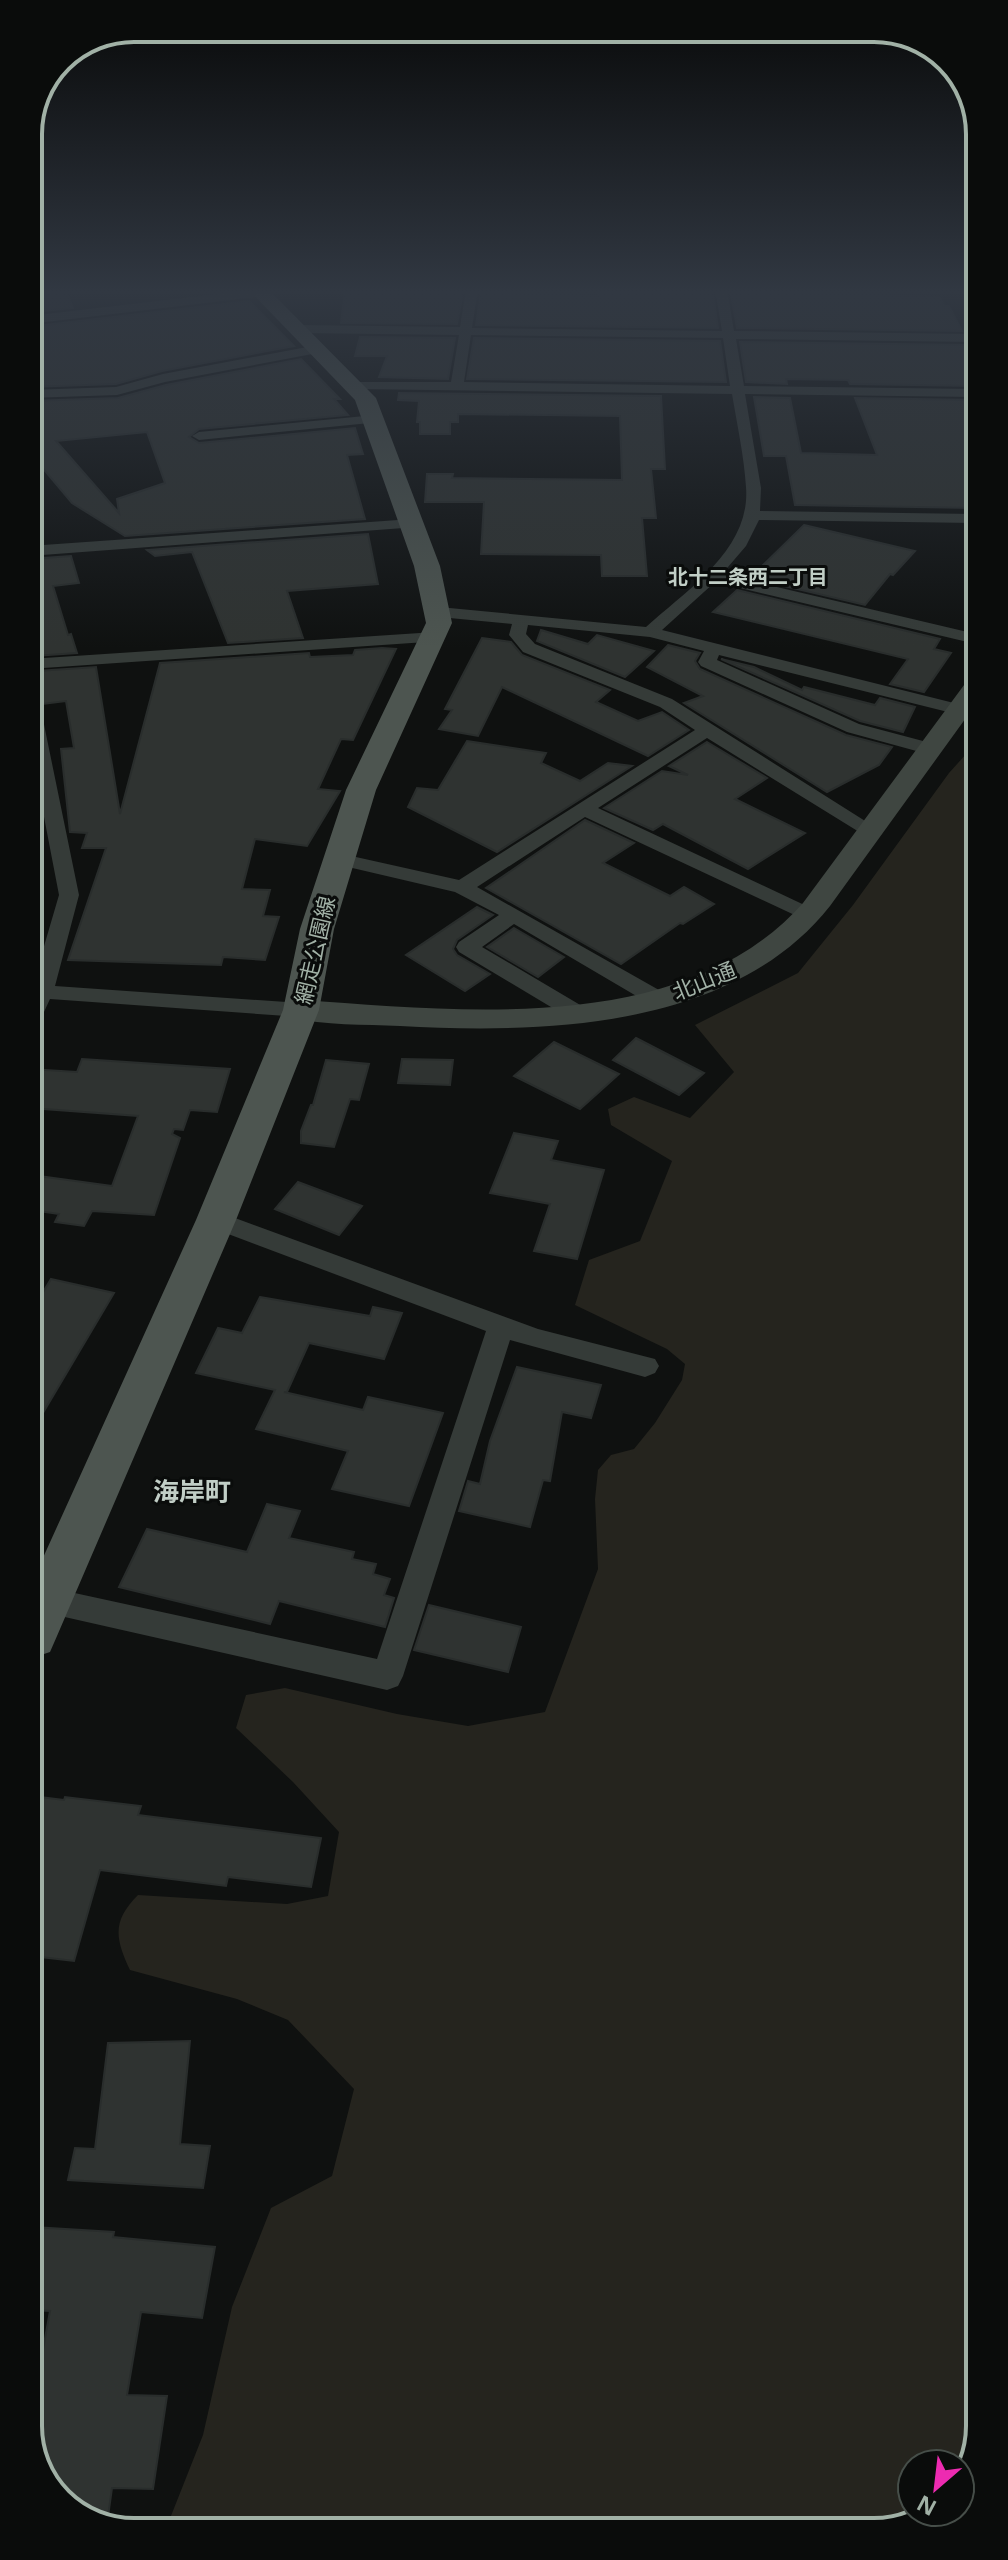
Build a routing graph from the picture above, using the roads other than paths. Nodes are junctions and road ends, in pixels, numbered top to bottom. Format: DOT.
graph roads {
  1 [pos="370,408"];
  2 [pos="739,408"];
  3 [pos="375,419"];
  4 [pos="199,436"];
  5 [pos="753,515"];
  6 [pos="966,519"];
  7 [pos="412,524"];
  8 [pos="42,550"];
  9 [pos="709,576"];
  10 [pos="521,620"];
  11 [pos="437,624"];
  12 [pos="650,632"];
  13 [pos="966,637"];
  14 [pos="713,648"];
  15 [pos="42,663"];
  16 [pos="966,698"];
  17 [pos="966,701"];
  18 [pos="706,731"];
  19 [pos="931,749"];
  20 [pos="42,760"];
  21 [pos="584,809"];
  22 [pos="871,831"];
  23 [pos="338,859"];
  24 [pos="462,887"];
  25 [pos="808,914"];
  26 [pos="513,915"];
  27 [pos="42,992"];
  28 [pos="658,999"];
  29 [pos="301,1010"];
  30 [pos="579,1014"];
  31 [pos="216,1220"];
  32 [pos="501,1326"];
  33 [pos="645,1366"];
  34 [pos="47,1600"];
  35 [pos="42,1612"];
  1 -- 3 [label="main road"];
  2 -- 5 [label="street"];
  3 -- 4 [label="street"];
  3 -- 7 [label="main road"];
  5 -- 6 [label="street"];
  5 -- 9 [label="street"];
  7 -- 8 [label="street"];
  7 -- 11 [label="main road"];
  9 -- 12 [label="street"];
  9 -- 13 [label="street"];
  10 -- 11 [label="street"];
  10 -- 12 [label="street"];
  10 -- 18 [label="street"];
  11 -- 15 [label="street"];
  11 -- 23 [label="main road, 網走公園線"];
  12 -- 14 [label="street"];
  14 -- 16 [label="street"];
  14 -- 19 [label="street"];
  17 -- 19 [label="street, 北山通"];
  18 -- 21 [label="street"];
  18 -- 22 [label="street"];
  19 -- 22 [label="street, 北山通"];
  20 -- 27 [label="street"];
  21 -- 24 [label="street"];
  21 -- 25 [label="street"];
  22 -- 25 [label="street, 北山通"];
  23 -- 24 [label="street"];
  23 -- 29 [label="main road, 網走公園線"];
  24 -- 26 [label="street"];
  25 -- 28 [label="street, 北山通"];
  26 -- 28 [label="street"];
  26 -- 30 [label="street"];
  27 -- 29 [label="street"];
  28 -- 30 [label="street, 北山通"];
  29 -- 30 [label="street, 北山通"];
  29 -- 31 [label="main road, 網走公園線"];
  31 -- 32 [label="street"];
  31 -- 34 [label="main road, 網走公園線"];
  32 -- 33 [label="street"];
  32 -- 34 [label="street"];
  34 -- 35 [label="main road, 網走公園線"];
}
